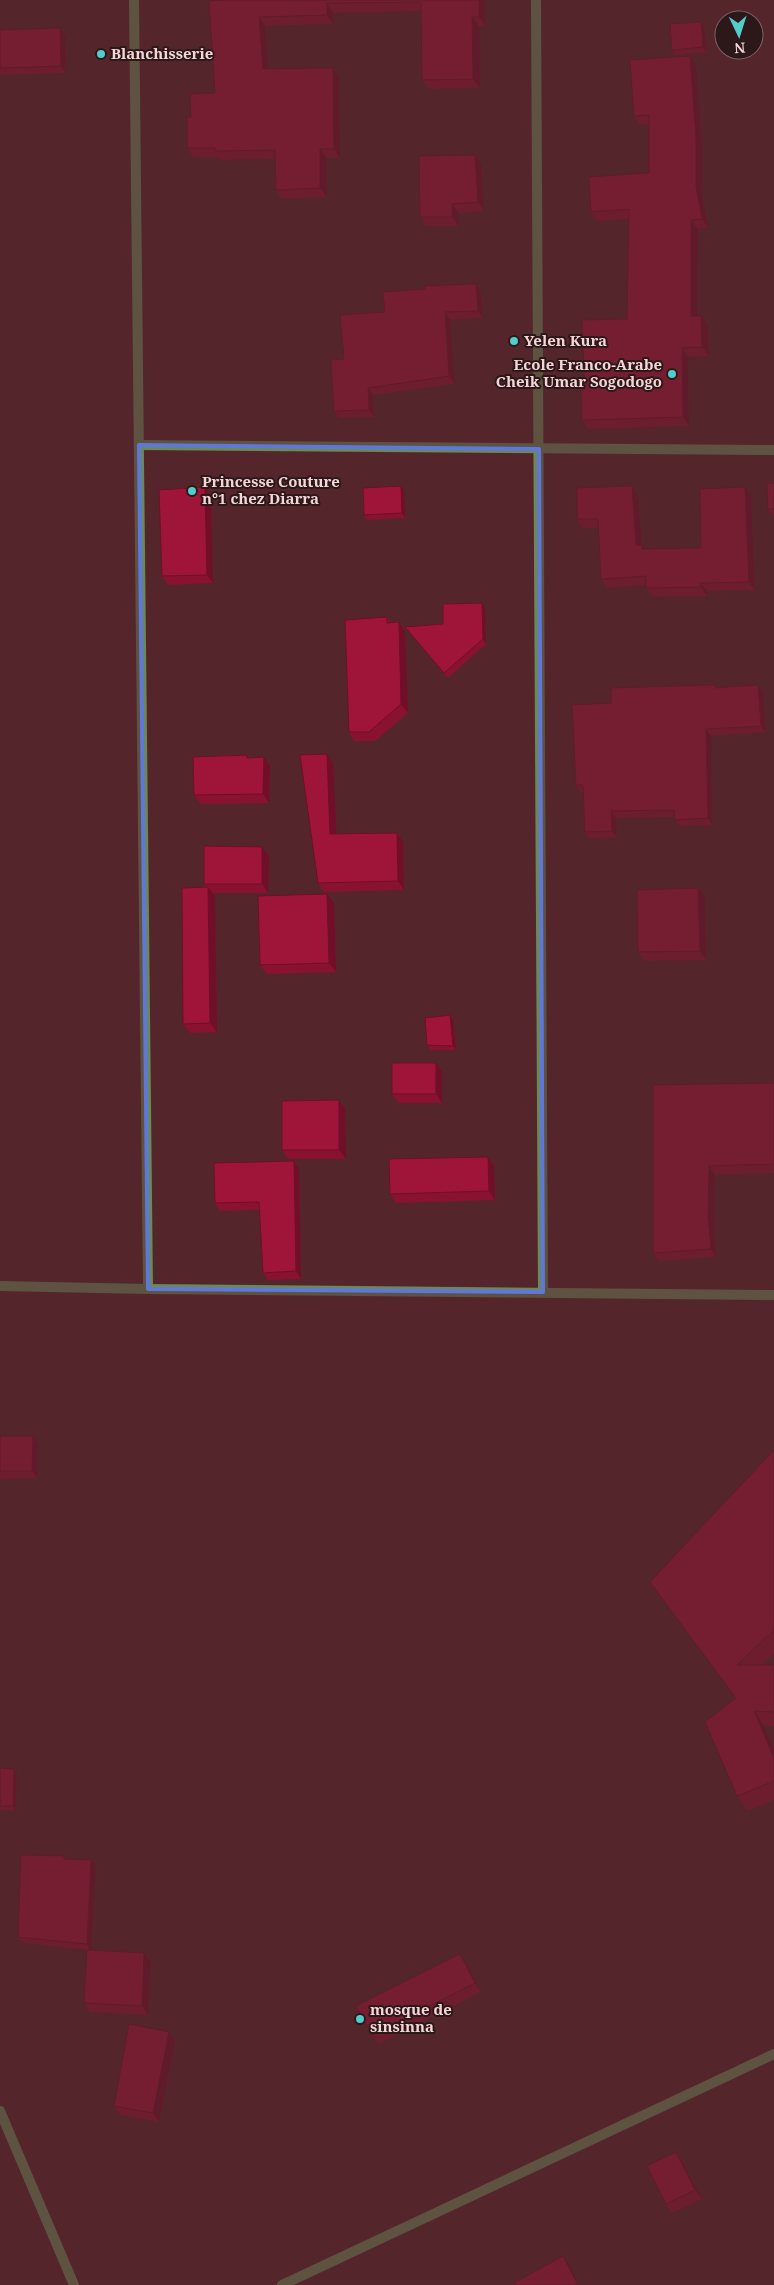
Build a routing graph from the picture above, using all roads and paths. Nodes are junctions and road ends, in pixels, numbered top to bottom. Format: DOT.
graph roads {
  1 [pos="134,0"];
  2 [pos="536,0"];
  3 [pos="139,445"];
  4 [pos="539,448"];
  5 [pos="774,450"];
  6 [pos="0,1286"];
  7 [pos="148,1290"];
  8 [pos="543,1292"];
  9 [pos="774,1295"];
  10 [pos="774,2054"];
  11 [pos="0,2111"];
  12 [pos="74,2285"];
  13 [pos="282,2285"];
  1 -- 3 [label="street"];
  2 -- 4 [label="street"];
  3 -- 4 [label="street"];
  3 -- 7 [label="street"];
  4 -- 5 [label="street"];
  4 -- 8 [label="street"];
  6 -- 7 [label="street"];
  7 -- 8 [label="street"];
  8 -- 9 [label="street"];
  10 -- 13 [label="street"];
  11 -- 12 [label="street"];
}
